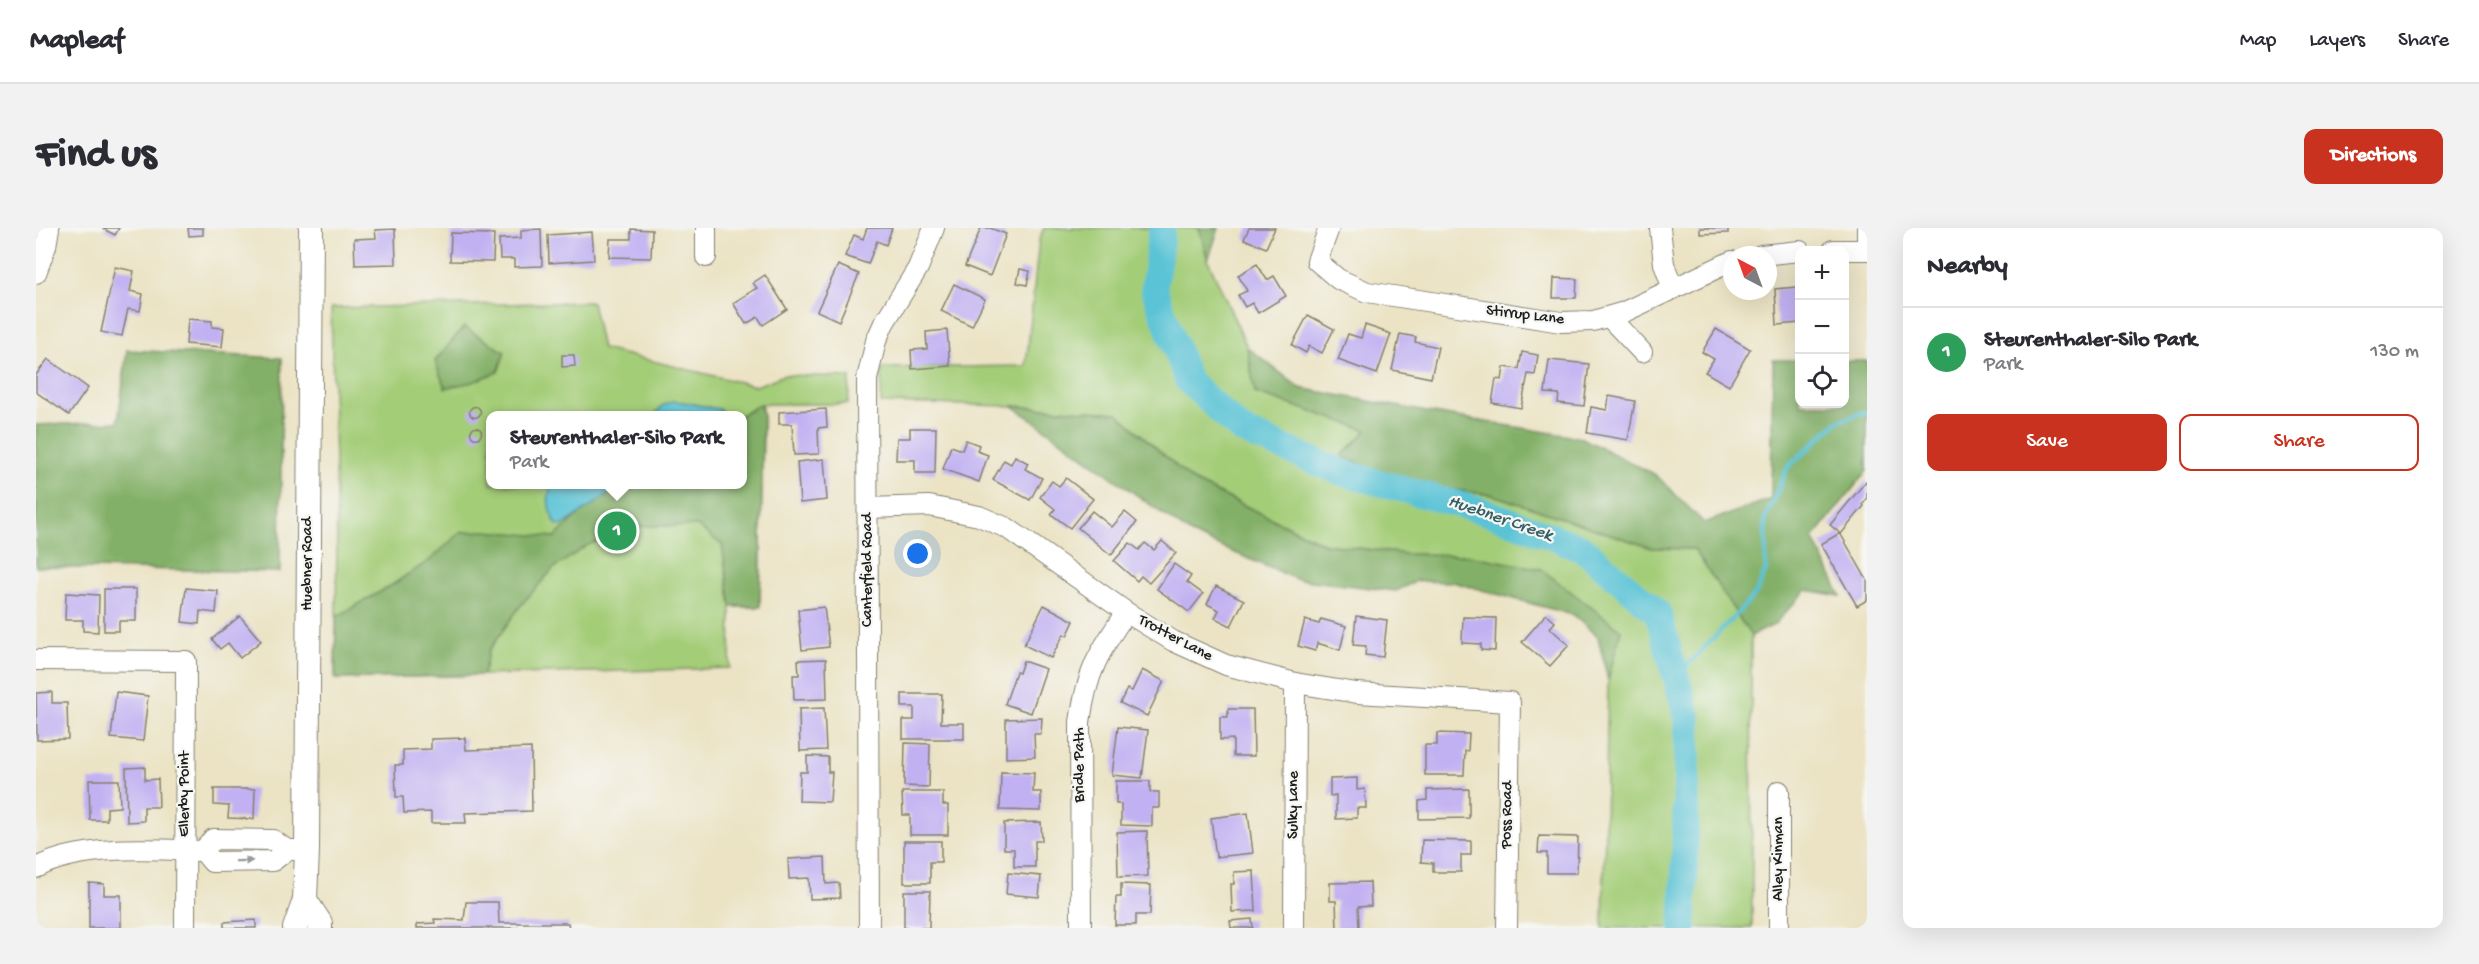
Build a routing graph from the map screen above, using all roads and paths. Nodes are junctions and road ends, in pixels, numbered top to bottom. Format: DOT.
graph roads {
  1 [pos="49,228"];
  2 [pos="311,228"];
  3 [pos="706,228"];
  4 [pos="934,228"];
  5 [pos="1329,228"];
  6 [pos="1660,228"];
  7 [pos="1867,228"];
  8 [pos="1849,250"];
  9 [pos="1867,250"];
  10 [pos="1795,252"];
  11 [pos="1777,253"];
  12 [pos="706,257"];
  13 [pos="1723,265"];
  14 [pos="36,273"];
  15 [pos="1673,290"];
  16 [pos="1609,317"];
  17 [pos="1642,352"];
  18 [pos="868,508"];
  19 [pos="1126,612"];
  20 [pos="36,660"];
  21 [pos="1295,683"];
  22 [pos="1510,702"];
  23 [pos="1779,791"];
  24 [pos="194,850"];
  25 [pos="297,850"];
  26 [pos="36,868"];
  27 [pos="305,900"];
  28 [pos="185,928"];
  29 [pos="295,928"];
  30 [pos="320,928"];
  31 [pos="869,928"];
  32 [pos="1081,928"];
  33 [pos="1294,928"];
  34 [pos="1507,928"];
  35 [pos="1779,928"];
  1 -- 14 [label="street"];
  2 -- 25 [label="main road, Huebner Road"];
  3 -- 12 [label="street"];
  4 -- 18 [label="street, Canterfield Road"];
  5 -- 16 [label="street, Stirrup Lane"];
  6 -- 15 [label="street"];
  7 -- 9 [label="street"];
  8 -- 9 [label="street"];
  10 -- 11 [label="street"];
  13 -- 15 [label="street, Stirrup Lane"];
  15 -- 16 [label="street, Stirrup Lane"];
  16 -- 17 [label="street"];
  18 -- 19 [label="street, Trotter Lane"];
  18 -- 31 [label="street, Canterfield Road"];
  19 -- 21 [label="street, Trotter Lane"];
  19 -- 32 [label="street, Bridle Path"];
  20 -- 24 [label="street, Ellerby Point"];
  21 -- 22 [label="street, Trotter Lane"];
  21 -- 33 [label="street, Sulky Lane"];
  22 -- 34 [label="street, Poss Road"];
  23 -- 35 [label="street, Alley Kinman"];
  24 -- 25 [label="street"];
  24 -- 26 [label="street"];
  24 -- 28 [label="street, Ellerby Point"];
  25 -- 27 [label="main road, Huebner Road"];
  27 -- 29 [label="main road, Huebner Road"];
  27 -- 30 [label="main road"];
}
